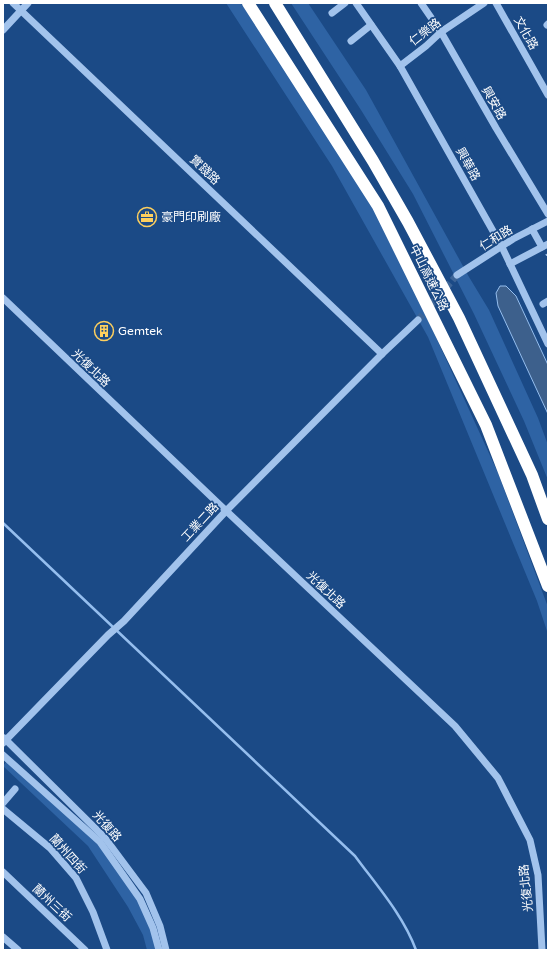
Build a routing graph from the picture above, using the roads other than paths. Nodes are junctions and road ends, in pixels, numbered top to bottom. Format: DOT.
graph roads {
  1 [pos="13,3"];
  2 [pos="28,3"];
  3 [pos="248,3"];
  4 [pos="275,3"];
  5 [pos="345,3"];
  6 [pos="356,3"];
  7 [pos="421,3"];
  8 [pos="484,3"];
  9 [pos="496,3"];
  10 [pos="21,11"];
  11 [pos="332,13"];
  12 [pos="371,26"];
  13 [pos="3,30"];
  14 [pos="441,32"];
  15 [pos="351,41"];
  16 [pos="400,66"];
  17 [pos="548,95"];
  18 [pos="548,214"];
  19 [pos="548,221"];
  20 [pos="532,229"];
  21 [pos="545,246"];
  22 [pos="502,247"];
  23 [pos="510,264"];
  24 [pos="457,275"];
  25 [pos="3,298"];
  26 [pos="418,320"];
  27 [pos="548,344"];
  28 [pos="382,354"];
  29 [pos="226,511"];
  30 [pos="548,519"];
  31 [pos="548,586"];
  32 [pos="4,740"];
  33 [pos="3,755"];
  34 [pos="15,789"];
  35 [pos="3,803"];
  36 [pos="3,809"];
  37 [pos="3,872"];
  38 [pos="3,937"];
  39 [pos="18,950"];
  40 [pos="85,950"];
  41 [pos="107,950"];
  42 [pos="159,950"];
  43 [pos="166,950"];
  44 [pos="542,950"];
  1 -- 10 [label="street, 實踐路"];
  2 -- 10 [label="street"];
  3 -- 31 [label="highway, 中山高速公路"];
  4 -- 30 [label="highway, 中山高速公路"];
  5 -- 11 [label="street"];
  6 -- 12 [label="street, 興華路"];
  7 -- 14 [label="street, 興安路"];
  8 -- 14 [label="street, 仁樂路"];
  9 -- 17 [label="street, 文化路"];
  10 -- 13 [label="street"];
  10 -- 28 [label="street, 實踐路"];
  12 -- 15 [label="street"];
  12 -- 16 [label="street, 興華路"];
  14 -- 16 [label="street, 仁樂路"];
  14 -- 18 [label="street, 興安路"];
  16 -- 22 [label="street, 興華路"];
  19 -- 20 [label="street, 仁和路"];
  20 -- 21 [label="street"];
  20 -- 22 [label="street, 仁和路"];
  21 -- 23 [label="street"];
  22 -- 23 [label="street, 興華路"];
  22 -- 24 [label="street, 仁和路"];
  23 -- 27 [label="street, 興華路"];
  25 -- 29 [label="street, 光復北路"];
  26 -- 28 [label="street, 工業二路"];
  28 -- 29 [label="street, 工業二路"];
  29 -- 32 [label="street, 工業二路"];
  29 -- 44 [label="street, 光復北路"];
  32 -- 43 [label="street, 光復路"];
  33 -- 42 [label="street, 光復路"];
  34 -- 35 [label="street"];
  36 -- 41 [label="street, 蘭州四街"];
  37 -- 40 [label="street, 蘭州三街"];
  38 -- 39 [label="street"];
}
